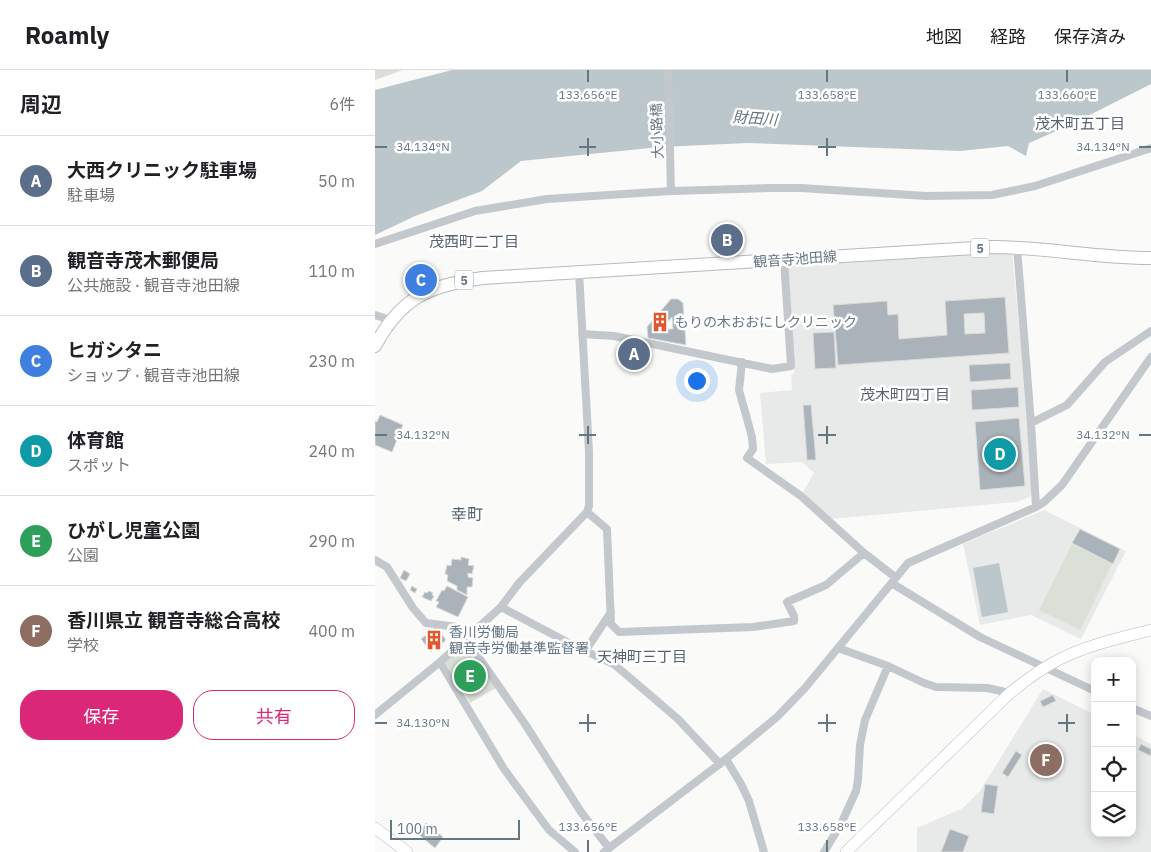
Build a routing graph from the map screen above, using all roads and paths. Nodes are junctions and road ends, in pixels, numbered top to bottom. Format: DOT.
graph roads {
  1 [pos="668,70"];
  2 [pos="1151,148"];
  3 [pos="671,191"];
  4 [pos="375,244"];
  5 [pos="1017,247"];
  6 [pos="1151,258"];
  7 [pos="784,259"];
  8 [pos="579,272"];
  9 [pos="375,315"];
  10 [pos="391,320"];
  11 [pos="1151,331"];
  12 [pos="582,334"];
  13 [pos="375,346"];
  14 [pos="1151,357"];
  15 [pos="742,362"];
  16 [pos="1031,423"];
  17 [pos="1037,507"];
  18 [pos="587,512"];
  19 [pos="864,552"];
  20 [pos="375,560"];
  21 [pos="894,580"];
  22 [pos="501,607"];
  23 [pos="611,612"];
  24 [pos="1151,630"];
  25 [pos="468,637"];
  26 [pos="837,648"];
  27 [pos="586,650"];
  28 [pos="440,662"];
  29 [pos="888,666"];
  30 [pos="1044,668"];
  31 [pos="1091,689"];
  32 [pos="1010,693"];
  33 [pos="1136,710"];
  34 [pos="375,716"];
  35 [pos="1151,716"];
  36 [pos="723,762"];
  37 [pos="376,831"];
  38 [pos="607,850"];
  39 [pos="407,852"];
  40 [pos="575,852"];
  41 [pos="764,852"];
  42 [pos="824,852"];
  43 [pos="846,852"];
  1 -- 3 [label="street, 大小路橋"];
  2 -- 3 [label="street"];
  3 -- 4 [label="street"];
  5 -- 6 [label="main road, 観音寺池田線 / 5"];
  5 -- 7 [label="main road, 観音寺池田線 / 5"];
  5 -- 16 [label="street"];
  7 -- 8 [label="main road, 観音寺池田線 / 5"];
  7 -- 15 [label="street"];
  8 -- 10 [label="main road, 観音寺池田線 / 5"];
  8 -- 12 [label="street"];
  9 -- 10 [label="street"];
  10 -- 13 [label="main road, 観音寺池田線 / 5"];
  11 -- 16 [label="street"];
  12 -- 15 [label="street"];
  12 -- 18 [label="street"];
  14 -- 17 [label="street"];
  15 -- 19 [label="street"];
  16 -- 17 [label="street"];
  17 -- 21 [label="street"];
  18 -- 22 [label="street"];
  18 -- 23 [label="street"];
  19 -- 21 [label="street"];
  19 -- 23 [label="street"];
  20 -- 25 [label="street"];
  21 -- 26 [label="street"];
  21 -- 30 [label="street"];
  22 -- 25 [label="street"];
  22 -- 27 [label="street"];
  23 -- 27 [label="street"];
  24 -- 30 [label="street"];
  25 -- 28 [label="street"];
  25 -- 38 [label="street"];
  26 -- 29 [label="street"];
  26 -- 36 [label="street"];
  27 -- 36 [label="street"];
  28 -- 34 [label="street"];
  28 -- 40 [label="street"];
  29 -- 32 [label="street"];
  29 -- 42 [label="street"];
  30 -- 31 [label="street"];
  30 -- 32 [label="street"];
  32 -- 43 [label="street"];
  33 -- 35 [label="street"];
  36 -- 38 [label="street"];
  36 -- 41 [label="street"];
  37 -- 39 [label="street"];
}
